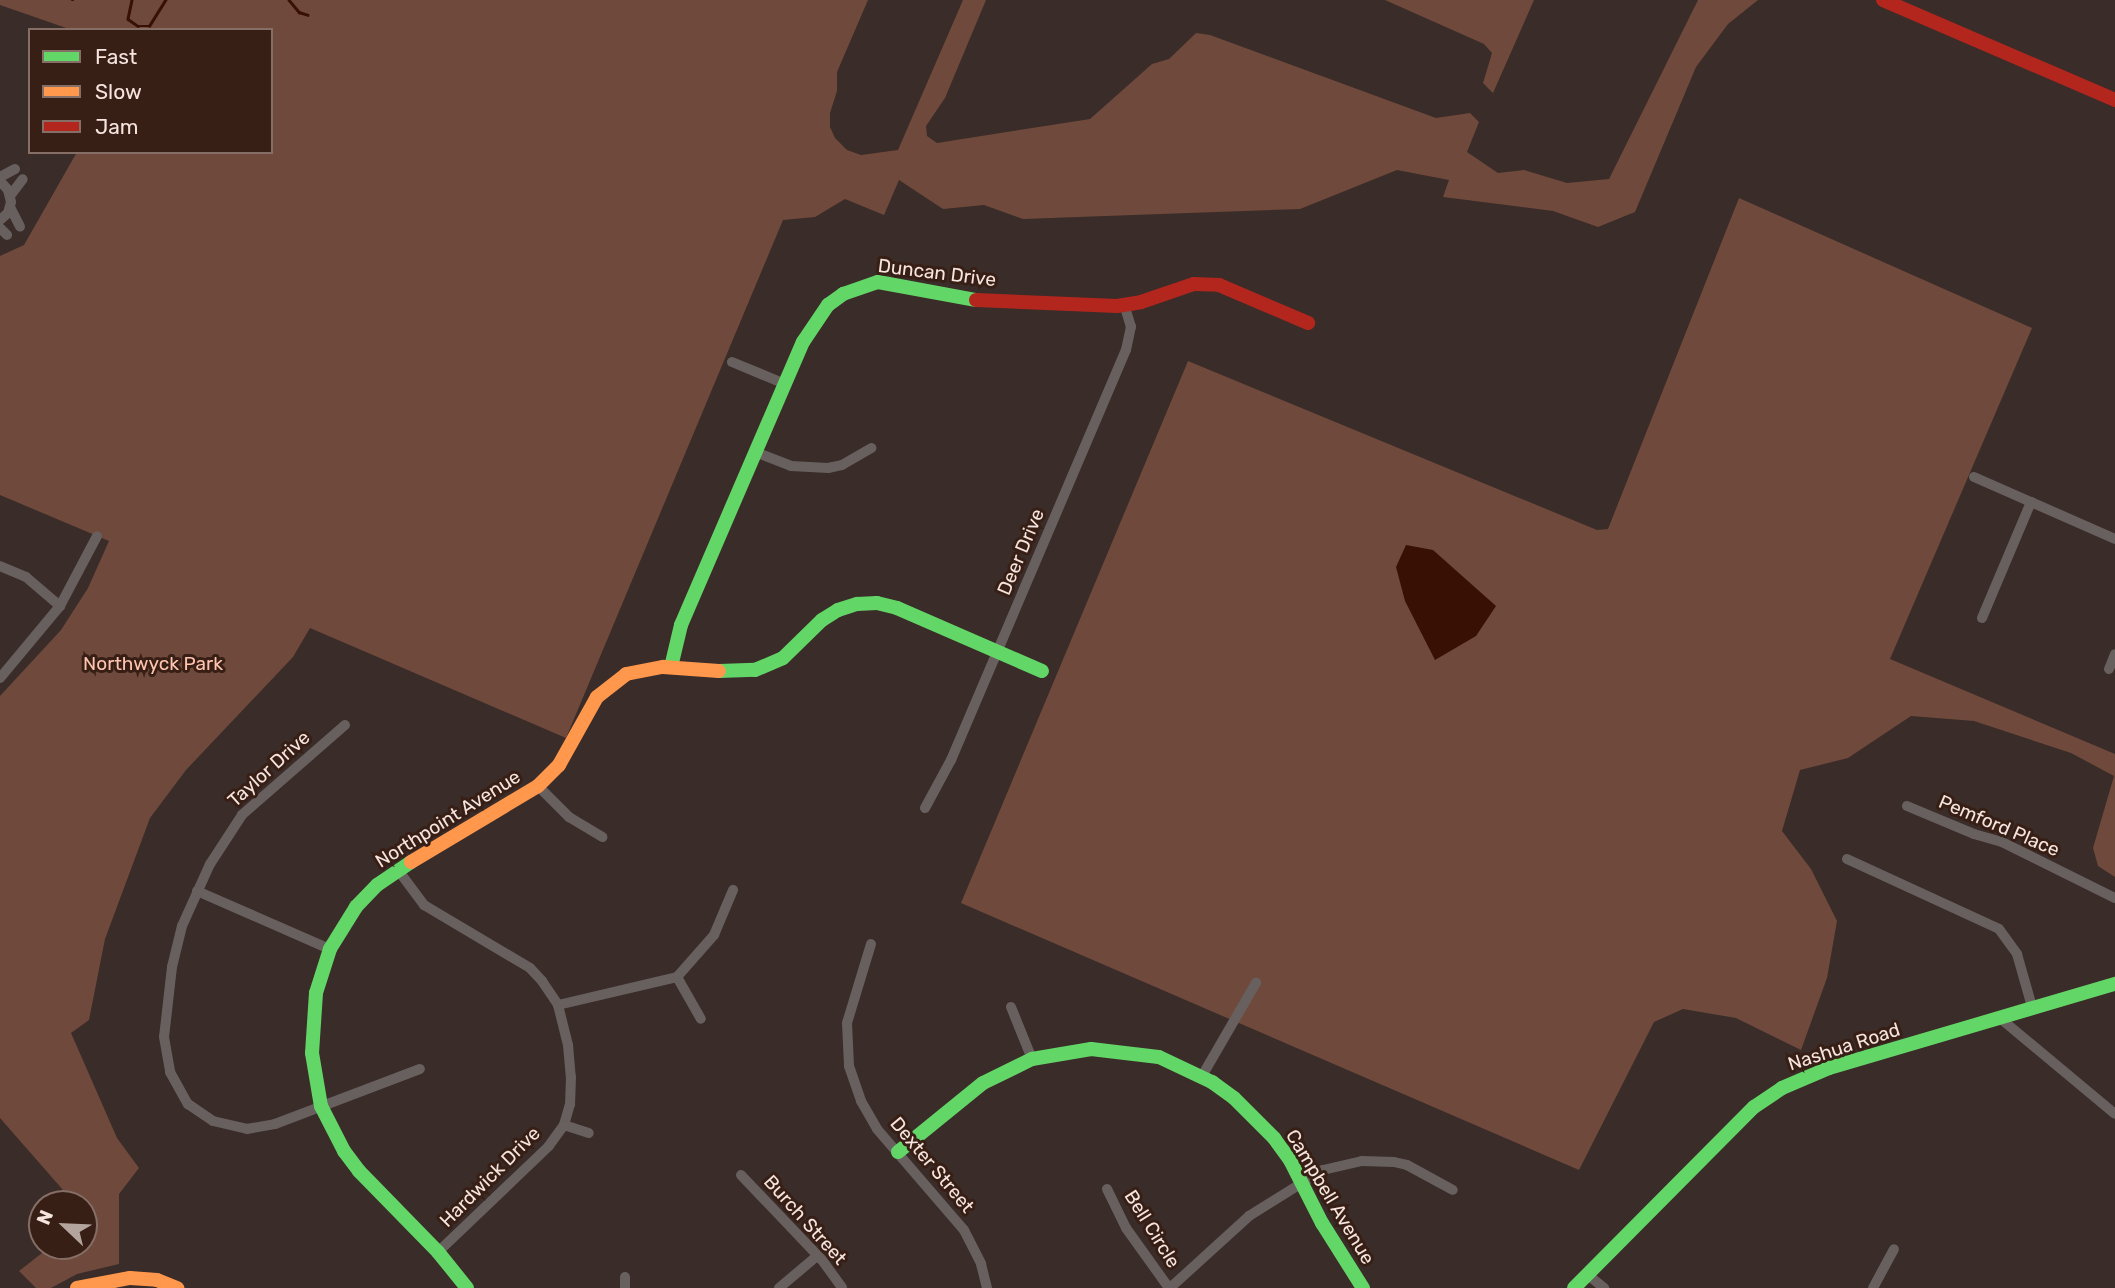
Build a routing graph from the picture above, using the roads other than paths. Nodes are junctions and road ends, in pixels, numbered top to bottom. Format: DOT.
graph roads {
  1 [pos="1883,0"];
  2 [pos="2115,100"];
  3 [pos="15,169"];
  4 [pos="0,179"];
  5 [pos="23,179"];
  6 [pos="10,202"];
  7 [pos="0,220"];
  8 [pos="20,227"];
  9 [pos="1124,304"];
  10 [pos="1308,323"];
  11 [pos="732,362"];
  12 [pos="785,384"];
  13 [pos="871,448"];
  14 [pos="755,452"];
  15 [pos="1974,477"];
  16 [pos="2031,502"];
  17 [pos="97,536"];
  18 [pos="2115,539"];
  19 [pos="0,566"];
  20 [pos="61,606"];
  21 [pos="1982,618"];
  22 [pos="997,652"];
  23 [pos="2115,654"];
  24 [pos="671,667"];
  25 [pos="2109,669"];
  26 [pos="1042,671"];
  27 [pos="0,678"];
  28 [pos="345,725"];
  29 [pos="538,786"];
  30 [pos="1907,806"];
  31 [pos="925,808"];
  32 [pos="602,837"];
  33 [pos="1847,859"];
  34 [pos="398,870"];
  35 [pos="733,890"];
  36 [pos="197,891"];
  37 [pos="2115,898"];
  38 [pos="871,944"];
  39 [pos="330,949"];
  40 [pos="677,977"];
  41 [pos="1255,983"];
  42 [pos="2115,984"];
  43 [pos="558,1005"];
  44 [pos="1011,1007"];
  45 [pos="2033,1010"];
  46 [pos="701,1019"];
  47 [pos="2001,1019"];
  48 [pos="1032,1059"];
  49 [pos="420,1069"];
  50 [pos="1202,1076"];
  51 [pos="321,1106"];
  52 [pos="2115,1114"];
  53 [pos="564,1125"];
  54 [pos="589,1133"];
  55 [pos="898,1152"];
  56 [pos="741,1175"];
  57 [pos="1301,1182"];
  58 [pos="1107,1189"];
  59 [pos="1453,1190"];
  60 [pos="1894,1249"];
  61 [pos="438,1252"];
  62 [pos="817,1256"];
  63 [pos="1588,1275"];
  64 [pos="77,1288"];
  65 [pos="177,1288"];
  66 [pos="467,1288"];
  67 [pos="779,1288"];
  68 [pos="842,1288"];
  69 [pos="988,1288"];
  70 [pos="1169,1288"];
  71 [pos="1363,1288"];
  72 [pos="1574,1288"];
  73 [pos="1604,1288"];
  74 [pos="1873,1288"];
  1 -- 2 [label="street"];
  3 -- 4 [label="street"];
  4 -- 6 [label="street"];
  5 -- 6 [label="street"];
  6 -- 7 [label="street"];
  6 -- 8 [label="street"];
  9 -- 10 [label="street, Duncan Drive"];
  9 -- 12 [label="street, Duncan Drive"];
  9 -- 22 [label="street, Deer Drive"];
  11 -- 12 [label="street"];
  12 -- 14 [label="street, Duncan Drive"];
  13 -- 14 [label="street"];
  14 -- 24 [label="street, Duncan Drive"];
  15 -- 16 [label="street"];
  16 -- 18 [label="street"];
  16 -- 21 [label="street"];
  17 -- 20 [label="street"];
  19 -- 20 [label="street"];
  20 -- 27 [label="street"];
  22 -- 24 [label="street, Northpoint Avenue"];
  22 -- 26 [label="street, Northpoint Avenue"];
  22 -- 31 [label="street, Deer Drive"];
  23 -- 25 [label="street"];
  24 -- 29 [label="street, Northpoint Avenue"];
  28 -- 36 [label="street, Taylor Drive"];
  29 -- 32 [label="street"];
  29 -- 34 [label="street, Northpoint Avenue"];
  30 -- 37 [label="street, Pemford Place"];
  33 -- 45 [label="street"];
  34 -- 39 [label="street, Northpoint Avenue"];
  34 -- 43 [label="street, Hardwick Drive"];
  35 -- 40 [label="street"];
  36 -- 39 [label="street"];
  36 -- 51 [label="street, Taylor Drive"];
  38 -- 55 [label="street, Dexter Street"];
  39 -- 51 [label="street, Northpoint Avenue"];
  40 -- 43 [label="street"];
  40 -- 46 [label="street"];
  41 -- 50 [label="street"];
  42 -- 45 [label="street, Nashua Road"];
  43 -- 53 [label="street, Hardwick Drive"];
  44 -- 48 [label="street"];
  45 -- 47 [label="street, Nashua Road"];
  47 -- 52 [label="street"];
  47 -- 63 [label="street, Nashua Road"];
  48 -- 50 [label="street, Campbell Avenue"];
  48 -- 55 [label="street, Campbell Avenue"];
  49 -- 51 [label="street, Taylor Drive"];
  50 -- 57 [label="street, Campbell Avenue"];
  51 -- 61 [label="street, Northpoint Avenue"];
  53 -- 54 [label="street, Hardwick Drive"];
  53 -- 61 [label="street, Hardwick Drive"];
  55 -- 69 [label="street, Dexter Street"];
  56 -- 62 [label="street, Burch Street"];
  57 -- 59 [label="street"];
  57 -- 70 [label="street"];
  57 -- 71 [label="street, Campbell Avenue"];
  58 -- 70 [label="street, Bell Circle"];
  60 -- 74 [label="street"];
  61 -- 66 [label="street, Northpoint Avenue"];
  62 -- 67 [label="street"];
  62 -- 68 [label="street, Burch Street"];
  63 -- 72 [label="street, Nashua Road"];
  63 -- 73 [label="street"];
  64 -- 65 [label="street"];
}
